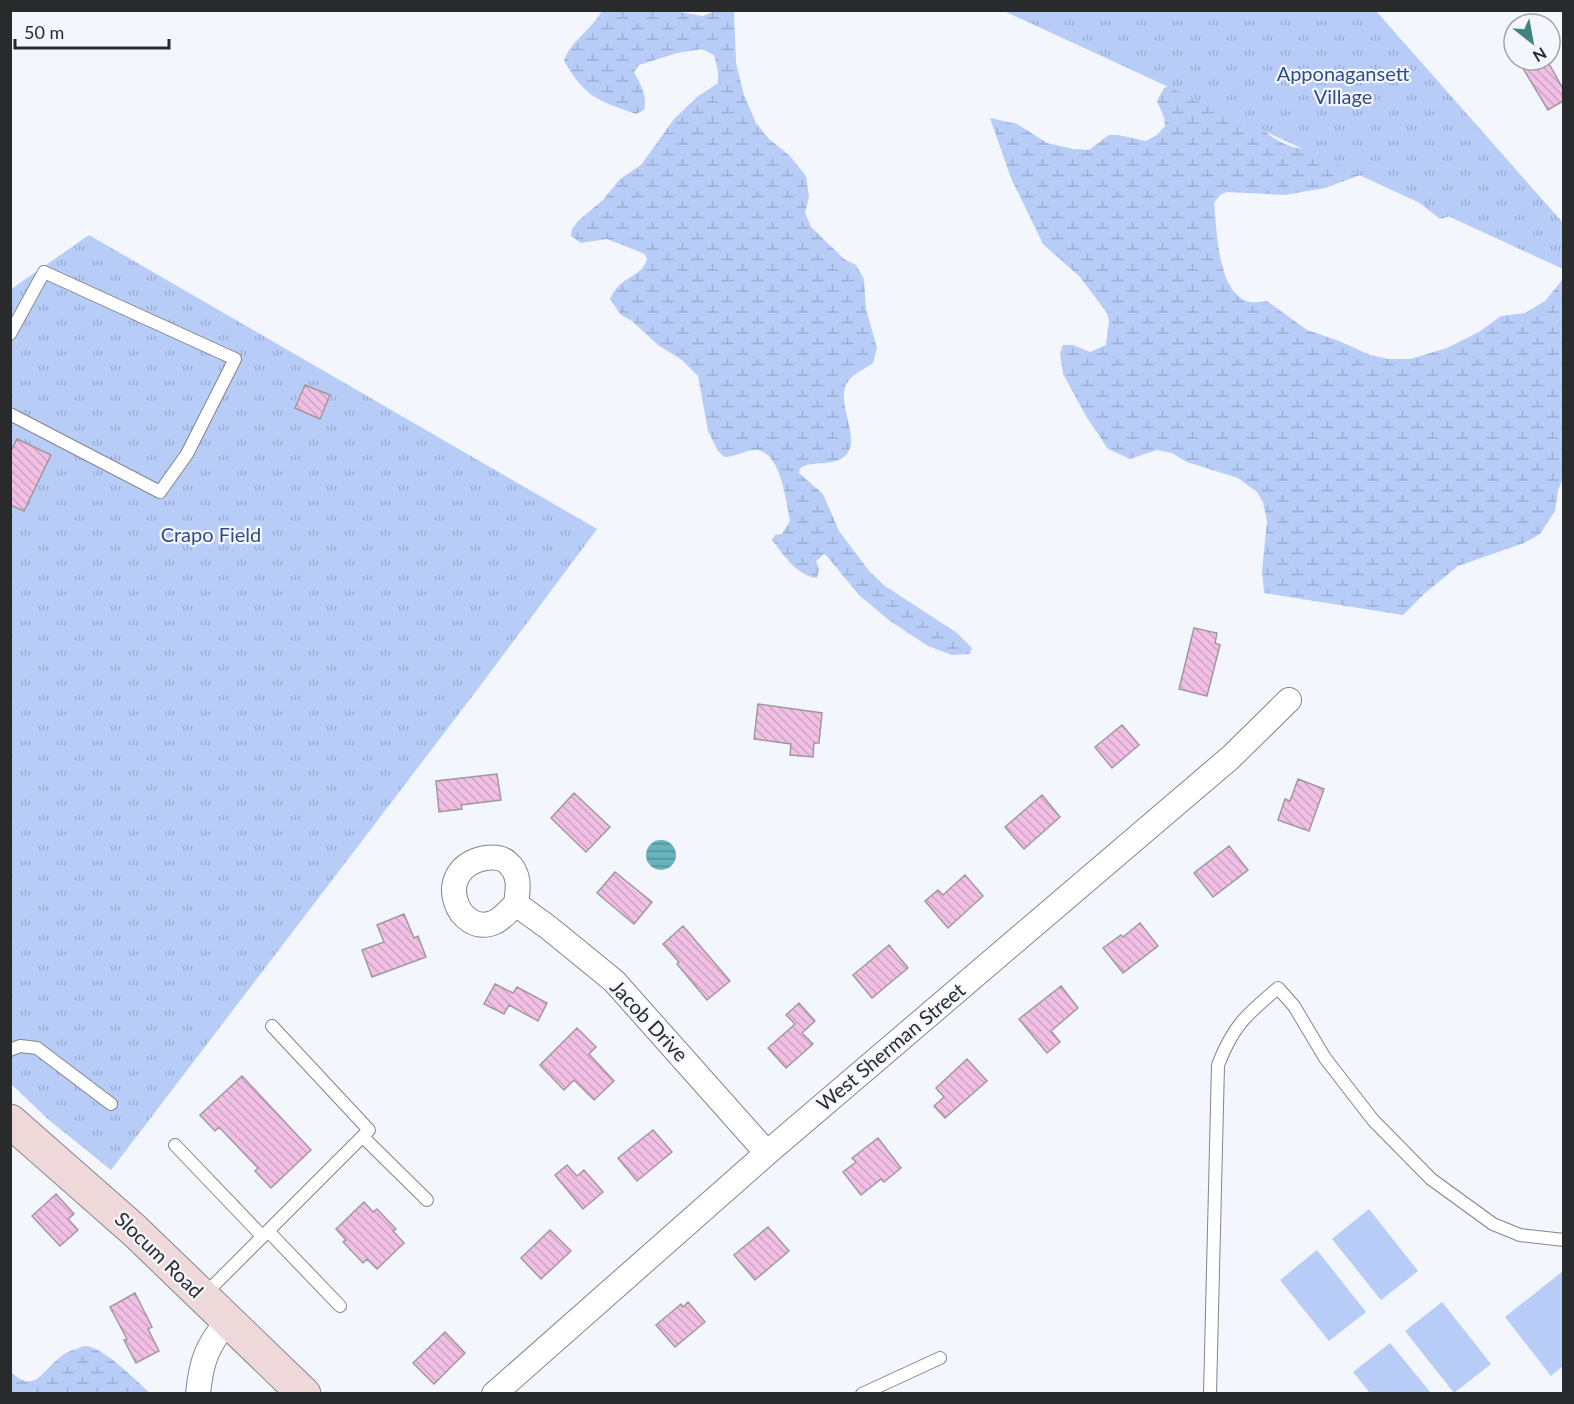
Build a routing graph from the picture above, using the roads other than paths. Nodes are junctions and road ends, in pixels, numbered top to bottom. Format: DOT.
graph roads {
  1 [pos="10,334"];
  2 [pos="10,414"];
  3 [pos="1288,700"];
  4 [pos="516,904"];
  5 [pos="272,1026"];
  6 [pos="10,1050"];
  7 [pos="111,1104"];
  8 [pos="10,1121"];
  9 [pos="363,1137"];
  10 [pos="175,1145"];
  11 [pos="767,1153"];
  12 [pos="427,1200"];
  13 [pos="265,1233"];
  14 [pos="1563,1240"];
  15 [pos="203,1296"];
  16 [pos="340,1306"];
  17 [pos="228,1321"];
  18 [pos="940,1358"];
  19 [pos="198,1394"];
  20 [pos="304,1394"];
  21 [pos="494,1394"];
  22 [pos="862,1394"];
  23 [pos="1210,1394"];
  1 -- 2 [label="lane"];
  3 -- 11 [label="street, West Sherman Street"];
  4 -- 11 [label="street, Jacob Drive"];
  5 -- 9 [label="lane"];
  6 -- 7 [label="lane"];
  8 -- 15 [label="main road, Slocum Road"];
  9 -- 12 [label="lane"];
  9 -- 13 [label="lane"];
  10 -- 13 [label="lane"];
  11 -- 21 [label="street, West Sherman Street"];
  13 -- 15 [label="lane"];
  13 -- 16 [label="lane"];
  14 -- 23 [label="lane"];
  15 -- 17 [label="main road, Slocum Road"];
  17 -- 19 [label="street"];
  17 -- 20 [label="main road, Slocum Road"];
  18 -- 22 [label="lane"];
}
